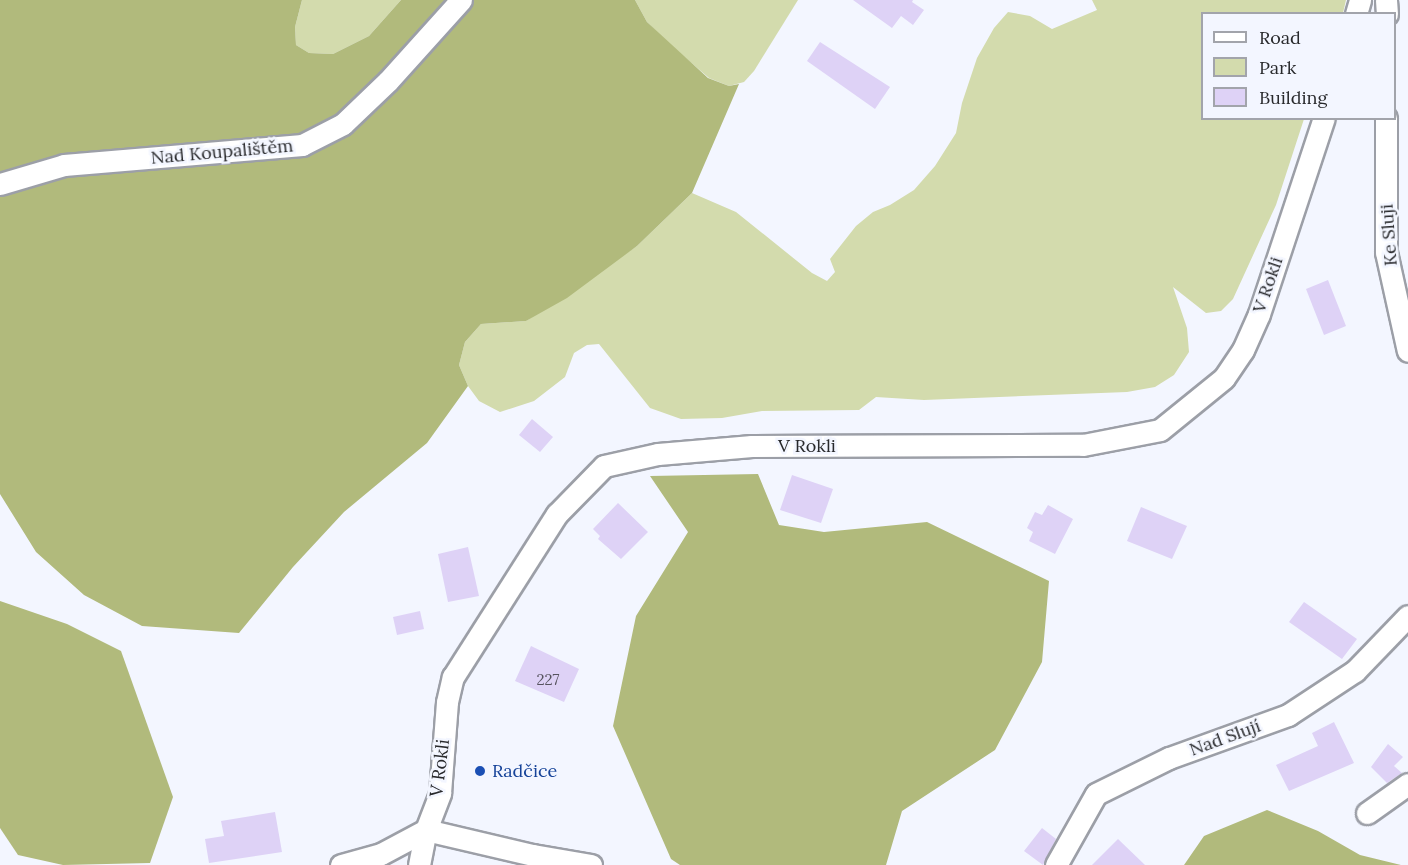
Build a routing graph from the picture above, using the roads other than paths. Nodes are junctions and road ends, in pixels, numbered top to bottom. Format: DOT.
graph roads {
  1 [pos="461,0"];
  2 [pos="1323,120"];
  3 [pos="1386,120"];
  4 [pos="0,184"];
  5 [pos="1408,351"];
  6 [pos="1408,616"];
  7 [pos="1408,784"];
  8 [pos="1367,813"];
  9 [pos="426,830"];
  10 [pos="341,865"];
  11 [pos="419,865"];
  12 [pos="591,865"];
  13 [pos="1056,865"];
  1 -- 4 [label="street, Nad Koupalištěm"];
  2 -- 9 [label="street, V Rokli"];
  3 -- 5 [label="street, Ke Sluji"];
  6 -- 13 [label="street, Nad Slují"];
  7 -- 8 [label="street"];
  9 -- 10 [label="street"];
  9 -- 11 [label="street, V Rokli"];
  9 -- 12 [label="street"];
}
